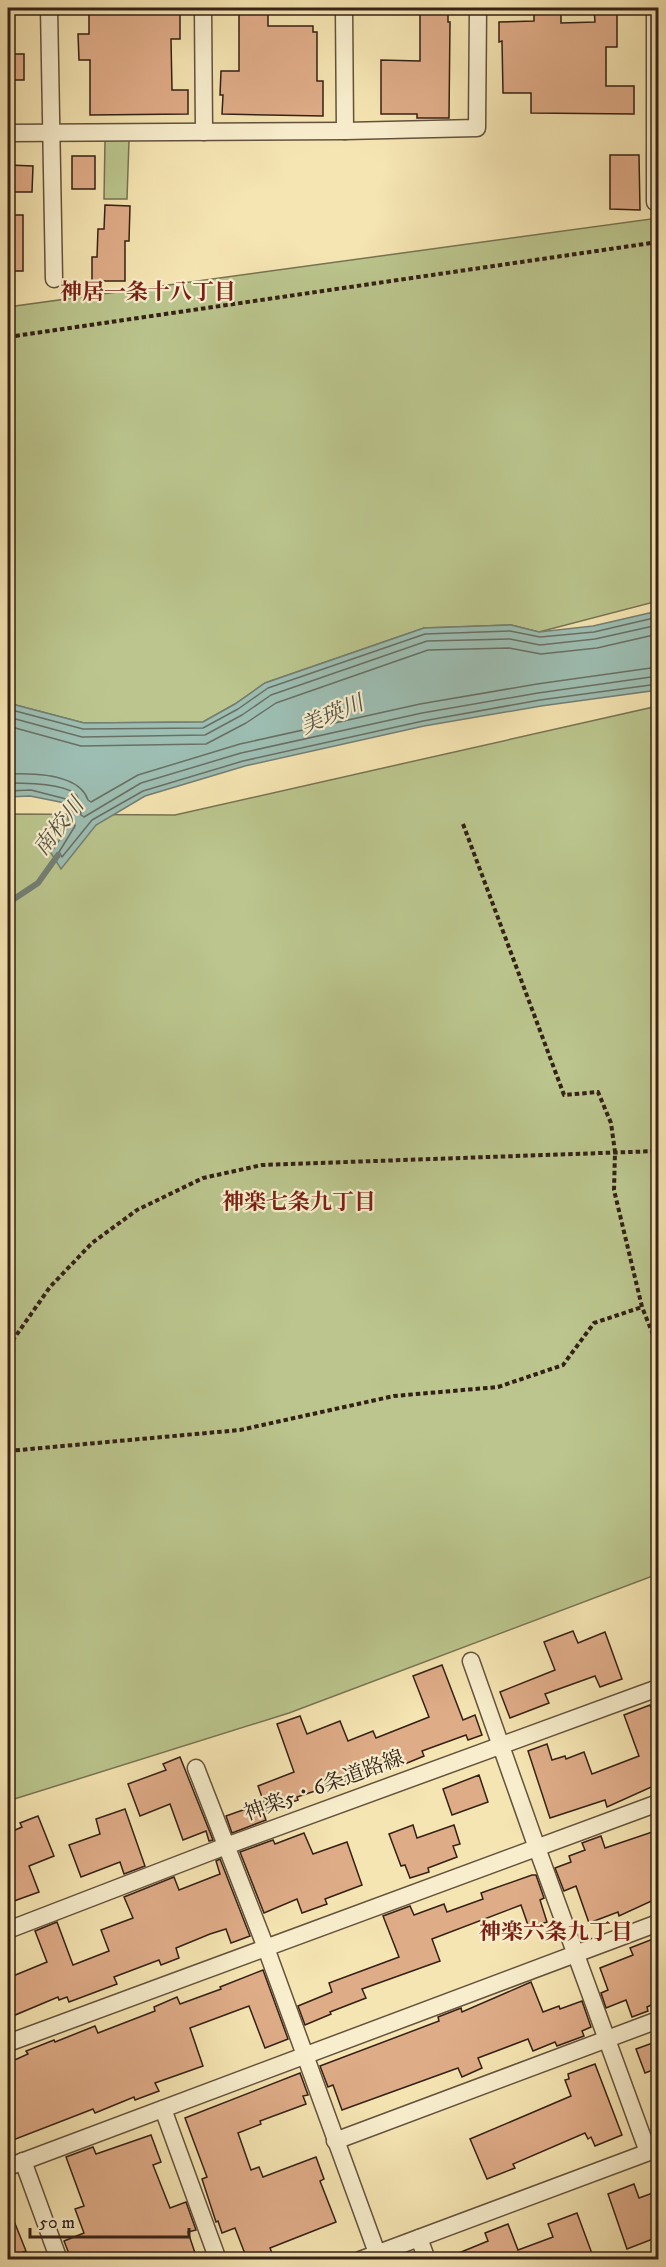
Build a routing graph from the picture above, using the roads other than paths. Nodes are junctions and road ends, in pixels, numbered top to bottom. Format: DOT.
graph roads {
  1 [pos="49,8"];
  2 [pos="203,8"];
  3 [pos="344,8"];
  4 [pos="478,8"];
  5 [pos="655,8"];
  6 [pos="345,131"];
  7 [pos="204,132"];
  8 [pos="8,133"];
  9 [pos="52,133"];
  10 [pos="655,202"];
  11 [pos="54,279"];
  12 [pos="471,1661"];
  13 [pos="658,1688"];
  14 [pos="502,1745"];
  15 [pos="196,1768"];
  16 [pos="658,1803"];
  17 [pos="226,1846"];
  18 [pos="537,1848"];
  19 [pos="658,1923"];
  20 [pos="8,1930"];
  21 [pos="266,1948"];
  22 [pos="577,1954"];
  23 [pos="658,2020"];
  24 [pos="606,2039"];
  25 [pos="8,2043"];
  26 [pos="304,2056"];
  27 [pos="163,2109"];
  28 [pos="335,2141"];
  29 [pos="653,2150"];
  30 [pos="15,2164"];
  31 [pos="419,2238"];
  32 [pos="377,2253"];
  33 [pos="59,2259"];
  34 [pos="218,2259"];
  35 [pos="360,2259"];
  36 [pos="427,2259"];
  1 -- 9 [label="street"];
  2 -- 7 [label="street"];
  3 -- 6 [label="street"];
  4 -- 6 [label="street"];
  5 -- 10 [label="street"];
  6 -- 7 [label="street"];
  7 -- 9 [label="street"];
  8 -- 9 [label="street"];
  9 -- 11 [label="street"];
  12 -- 14 [label="street"];
  13 -- 14 [label="street, 神楽5・6条道路線"];
  14 -- 17 [label="street, 神楽5・6条道路線"];
  14 -- 18 [label="street"];
  15 -- 17 [label="street"];
  16 -- 18 [label="street"];
  17 -- 20 [label="street, 神楽5・6条道路線"];
  17 -- 21 [label="street"];
  18 -- 21 [label="street"];
  18 -- 22 [label="street"];
  19 -- 22 [label="street"];
  21 -- 25 [label="street"];
  21 -- 26 [label="street"];
  22 -- 24 [label="street"];
  22 -- 26 [label="street"];
  23 -- 24 [label="street"];
  24 -- 28 [label="street"];
  24 -- 29 [label="street"];
  26 -- 27 [label="street"];
  26 -- 28 [label="street"];
  27 -- 30 [label="street"];
  27 -- 34 [label="street"];
  28 -- 32 [label="street"];
  29 -- 31 [label="street"];
  30 -- 33 [label="street"];
  31 -- 32 [label="street"];
  31 -- 36 [label="street"];
  32 -- 35 [label="street"];
}
